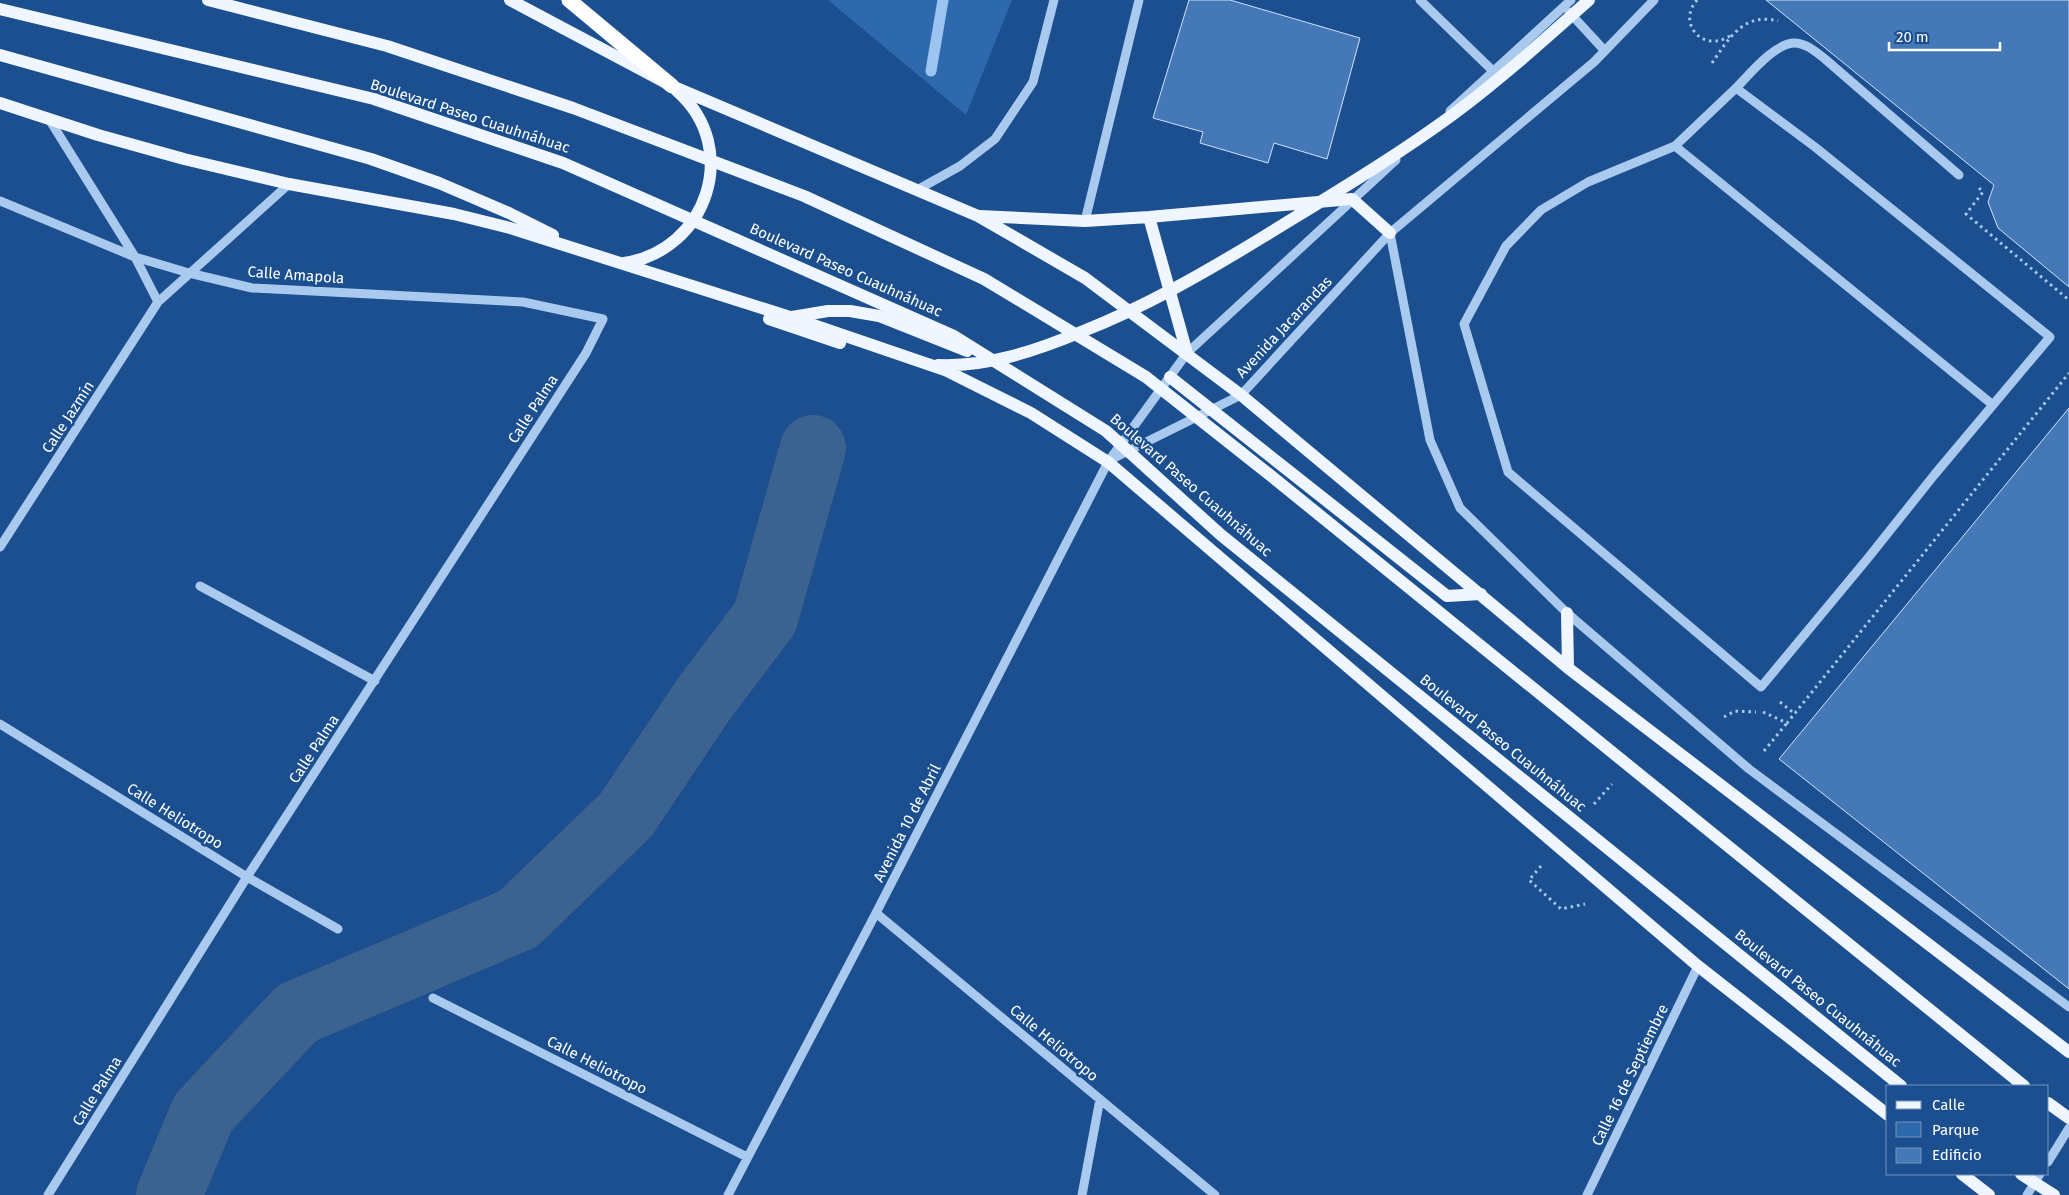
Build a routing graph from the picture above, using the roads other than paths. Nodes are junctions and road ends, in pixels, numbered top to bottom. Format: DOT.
graph roads {
  1 [pos="208,0"];
  2 [pos="510,0"];
  3 [pos="569,0"];
  4 [pos="1054,0"];
  5 [pos="1140,0"];
  6 [pos="1420,0"];
  7 [pos="1589,0"];
  8 [pos="1654,0"];
  9 [pos="1568,3"];
  10 [pos="0,9"];
  11 [pos="1605,51"];
  12 [pos="0,55"];
  13 [pos="1494,71"];
  14 [pos="672,86"];
  15 [pos="1736,88"];
  16 [pos="0,103"];
  17 [pos="49,120"];
  18 [pos="1675,146"];
  19 [pos="1959,175"];
  20 [pos="289,184"];
  21 [pos="917,190"];
  22 [pos="1352,199"];
  23 [pos="0,201"];
  24 [pos="978,216"];
  25 [pos="1149,217"];
  26 [pos="1086,220"];
  27 [pos="1390,233"];
  28 [pos="135,257"];
  29 [pos="619,264"];
  30 [pos="189,273"];
  31 [pos="158,302"];
  32 [pos="790,317"];
  33 [pos="603,319"];
  34 [pos="1187,353"];
  35 [pos="1170,377"];
  36 [pos="1241,395"];
  37 [pos="1993,405"];
  38 [pos="1210,410"];
  39 [pos="1125,438"];
  40 [pos="1136,447"];
  41 [pos="1108,462"];
  42 [pos="0,547"];
  43 [pos="200,586"];
  44 [pos="1481,594"];
  45 [pos="1567,613"];
  46 [pos="1568,668"];
  47 [pos="375,681"];
  48 [pos="0,724"];
  49 [pos="247,877"];
  50 [pos="876,914"];
  51 [pos="338,929"];
  52 [pos="1698,966"];
  53 [pos="433,998"];
  54 [pos="2069,1007"];
  55 [pos="2069,1052"];
  56 [pos="1900,1085"];
  57 [pos="2023,1085"];
  58 [pos="1100,1099"];
  59 [pos="2049,1104"];
  60 [pos="1886,1113"];
  61 [pos="2069,1118"];
  62 [pos="2069,1128"];
  63 [pos="747,1157"];
  64 [pos="2049,1160"];
  65 [pos="1963,1175"];
  66 [pos="2023,1175"];
  67 [pos="2039,1175"];
  68 [pos="48,1195"];
  69 [pos="728,1195"];
  70 [pos="1082,1195"];
  71 [pos="1215,1195"];
  72 [pos="1587,1195"];
  73 [pos="1989,1195"];
  74 [pos="2027,1195"];
  75 [pos="2054,1195"];
  1 -- 57 [label="main road"];
  2 -- 14 [label="main road"];
  3 -- 14 [label="highway"];
  4 -- 21 [label="street"];
  5 -- 26 [label="street"];
  6 -- 13 [label="street"];
  7 -- 12 [label="main road"];
  8 -- 11 [label="street, Avenida Jacarandas"];
  9 -- 11 [label="street"];
  9 -- 13 [label="street"];
  10 -- 56 [label="main road, Boulevard Paseo Cuauhnáhuac"];
  11 -- 27 [label="street, Avenida Jacarandas"];
  13 -- 22 [label="street"];
  14 -- 21 [label="main road"];
  14 -- 29 [label="main road"];
  15 -- 18 [label="street"];
  15 -- 19 [label="street"];
  15 -- 37 [label="street"];
  16 -- 17 [label="main road"];
  17 -- 20 [label="main road"];
  17 -- 28 [label="street"];
  18 -- 37 [label="street"];
  18 -- 37 [label="street"];
  20 -- 29 [label="main road"];
  20 -- 30 [label="street, Calle Jazmín"];
  21 -- 24 [label="main road"];
  22 -- 25 [label="main road"];
  22 -- 27 [label="main road"];
  22 -- 34 [label="street"];
  23 -- 28 [label="street, Calle Amapola"];
  24 -- 26 [label="main road"];
  24 -- 34 [label="main road"];
  25 -- 26 [label="main road"];
  25 -- 34 [label="main road"];
  27 -- 36 [label="street, Avenida Jacarandas"];
  27 -- 45 [label="street"];
  28 -- 30 [label="street, Calle Amapola"];
  28 -- 31 [label="street"];
  29 -- 32 [label="main road"];
  30 -- 31 [label="street, Calle Jazmín"];
  30 -- 33 [label="street, Calle Amapola"];
  31 -- 42 [label="street, Calle Jazmín"];
  32 -- 39 [label="main road"];
  32 -- 41 [label="main road"];
  33 -- 47 [label="street, Calle Palma"];
  34 -- 35 [label="street"];
  34 -- 36 [label="main road"];
  35 -- 38 [label="main road"];
  35 -- 39 [label="street"];
  36 -- 38 [label="street, Avenida Jacarandas"];
  36 -- 44 [label="main road"];
  38 -- 40 [label="street, Avenida Jacarandas"];
  38 -- 44 [label="main road"];
  39 -- 40 [label="main road"];
  39 -- 41 [label="street"];
  40 -- 41 [label="street, Avenida Jacarandas"];
  41 -- 50 [label="street, Avenida 10 de Abril"];
  41 -- 52 [label="main road"];
  43 -- 47 [label="street"];
  44 -- 46 [label="main road"];
  45 -- 46 [label="main road"];
  45 -- 54 [label="street"];
  46 -- 55 [label="main road"];
  47 -- 49 [label="street, Calle Palma"];
  48 -- 49 [label="street, Calle Heliotropo"];
  49 -- 51 [label="street, Calle Heliotropo"];
  49 -- 68 [label="street, Calle Palma"];
  50 -- 58 [label="street, Calle Heliotropo"];
  50 -- 63 [label="street, Avenida 10 de Abril"];
  52 -- 60 [label="main road"];
  52 -- 72 [label="street, Calle 16 de Septiembre"];
  53 -- 63 [label="street, Calle Heliotropo"];
  58 -- 70 [label="street"];
  58 -- 71 [label="street, Calle Heliotropo"];
  59 -- 61 [label="main road"];
  62 -- 64 [label="street"];
  63 -- 69 [label="street, Avenida 10 de Abril"];
  65 -- 73 [label="main road"];
  66 -- 75 [label="main road"];
  67 -- 74 [label="street"];
}
